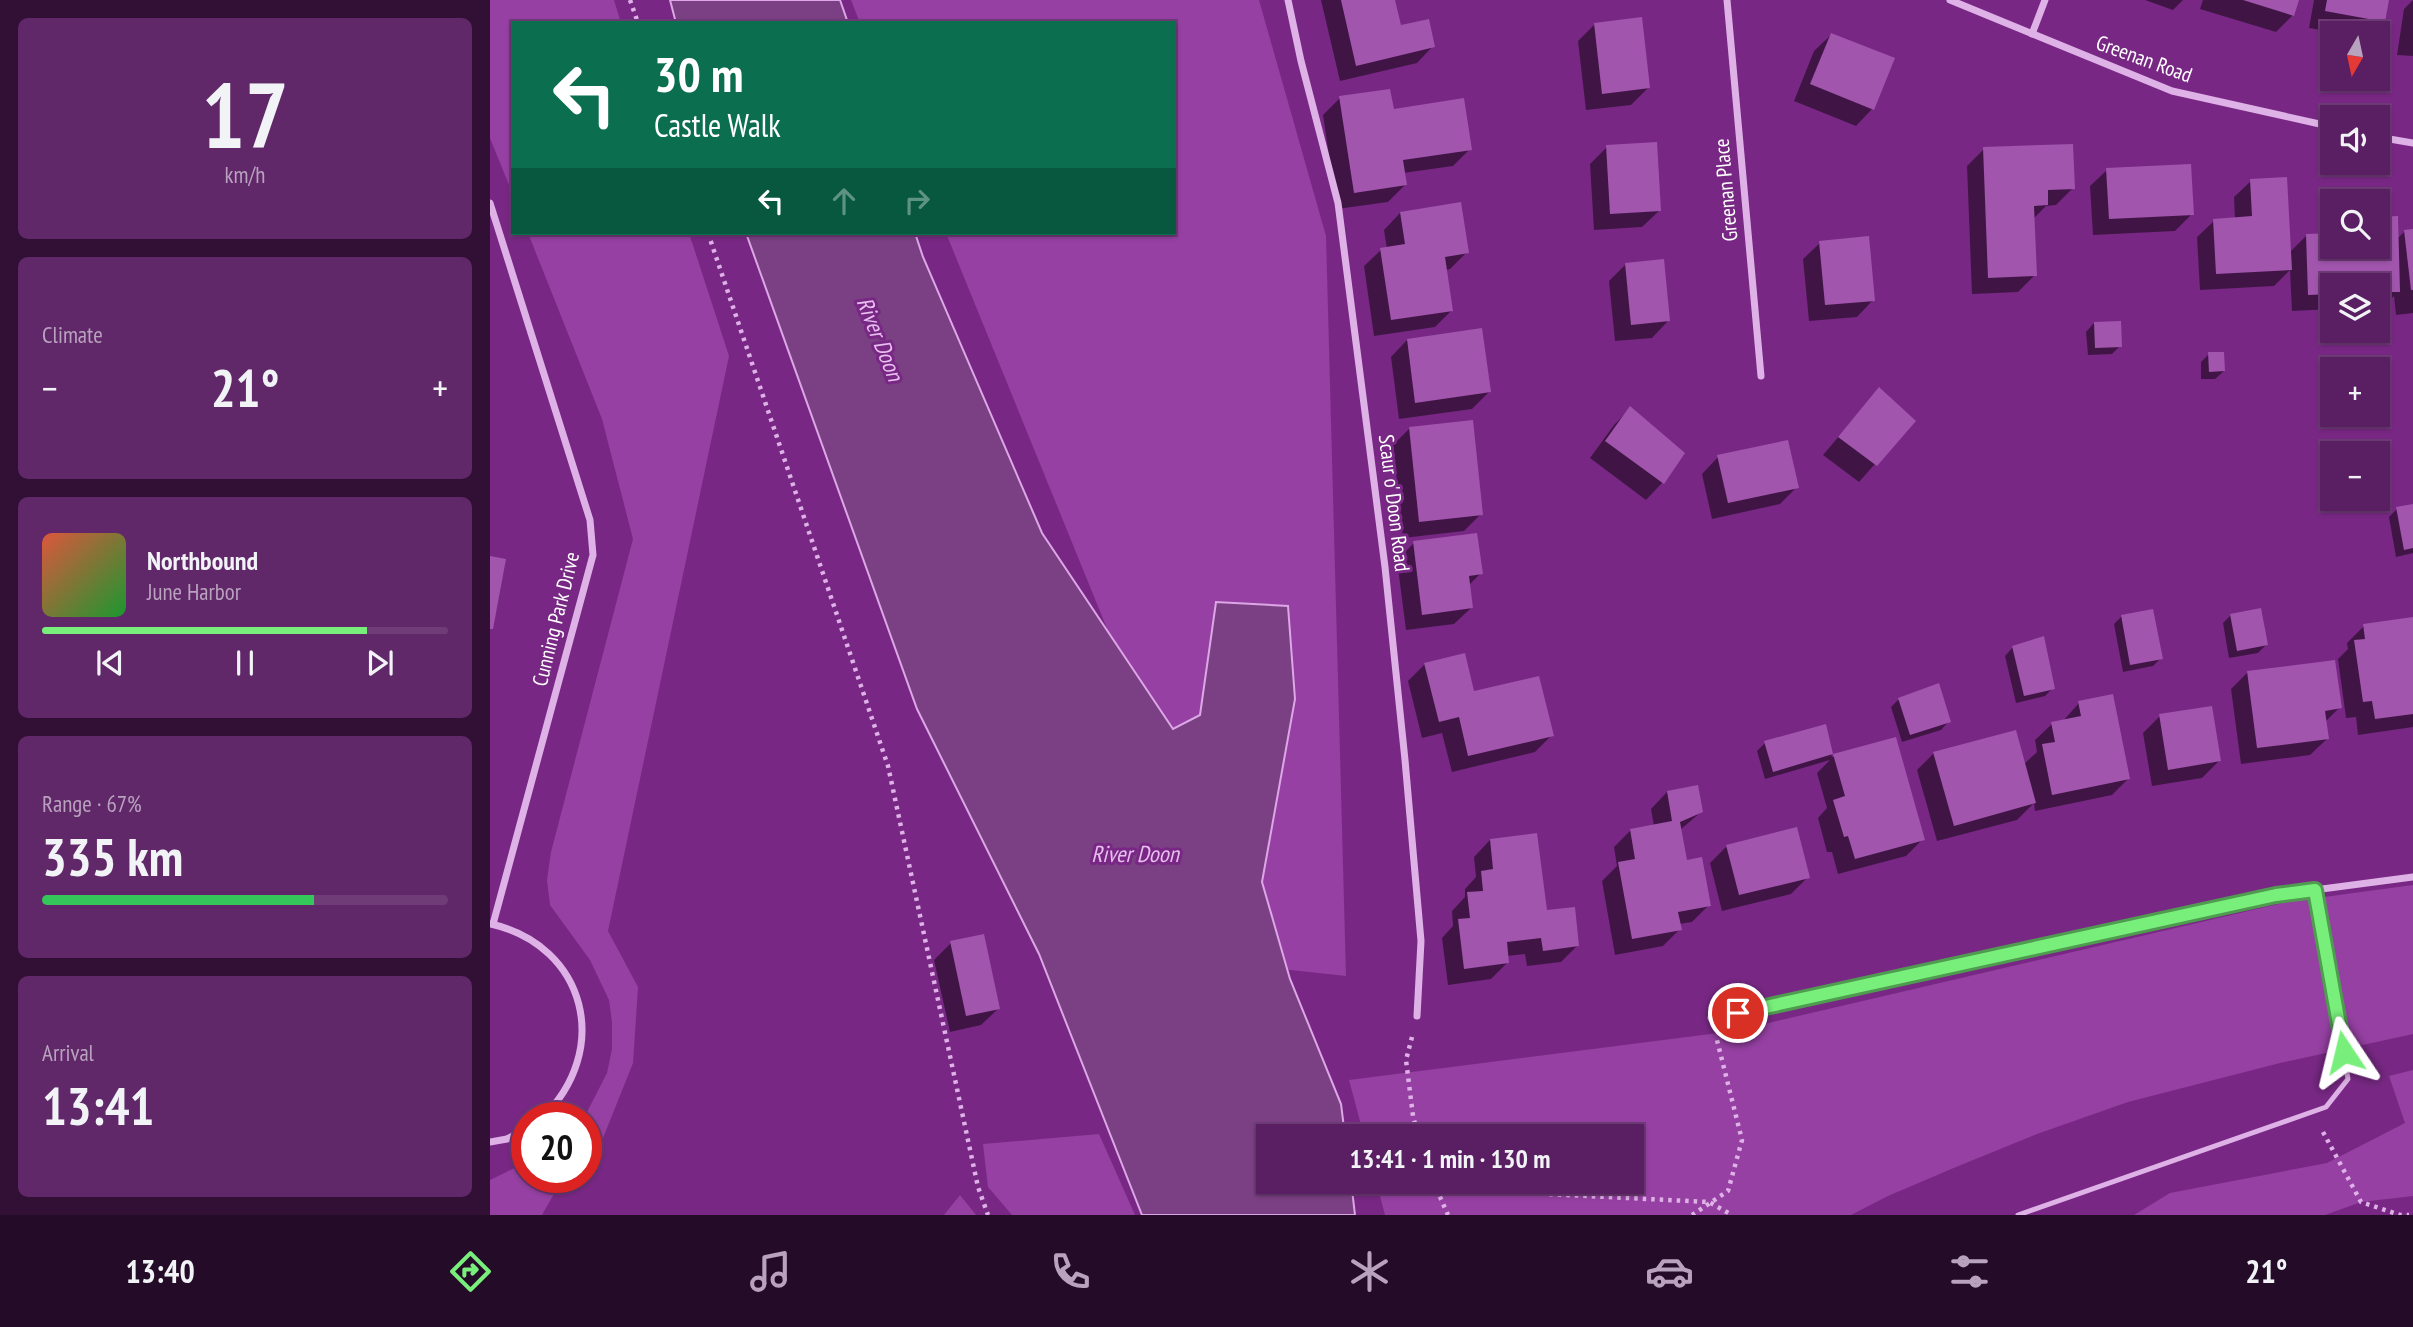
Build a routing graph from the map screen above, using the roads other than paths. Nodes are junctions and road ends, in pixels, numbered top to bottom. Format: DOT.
graph roads {
  1 [pos="1288,0"];
  2 [pos="1727,0"];
  3 [pos="1950,0"];
  4 [pos="2045,0"];
  5 [pos="2032,34"];
  6 [pos="2320,124"];
  7 [pos="2390,139"];
  8 [pos="2413,143"];
  9 [pos="490,203"];
  10 [pos="1761,376"];
  11 [pos="2413,877"];
  12 [pos="2315,890"];
  13 [pos="491,924"];
  14 [pos="1417,1016"];
  15 [pos="1711,1018"];
  16 [pos="559,1102"];
  17 [pos="511,1137"];
  18 [pos="490,1142"];
  19 [pos="2018,1215"];
  1 -- 14 [label="street, Scaur o' Doon Road"];
  2 -- 10 [label="street, Greenan Place"];
  3 -- 5 [label="street, Greenan Road"];
  4 -- 5 [label="street"];
  5 -- 6 [label="street, Greenan Road"];
  7 -- 8 [label="street"];
  9 -- 13 [label="street, Cunning Park Drive"];
  11 -- 12 [label="street"];
  12 -- 15 [label="street"];
  12 -- 19 [label="lane"];
  13 -- 16 [label="street"];
  17 -- 18 [label="street"];
}
